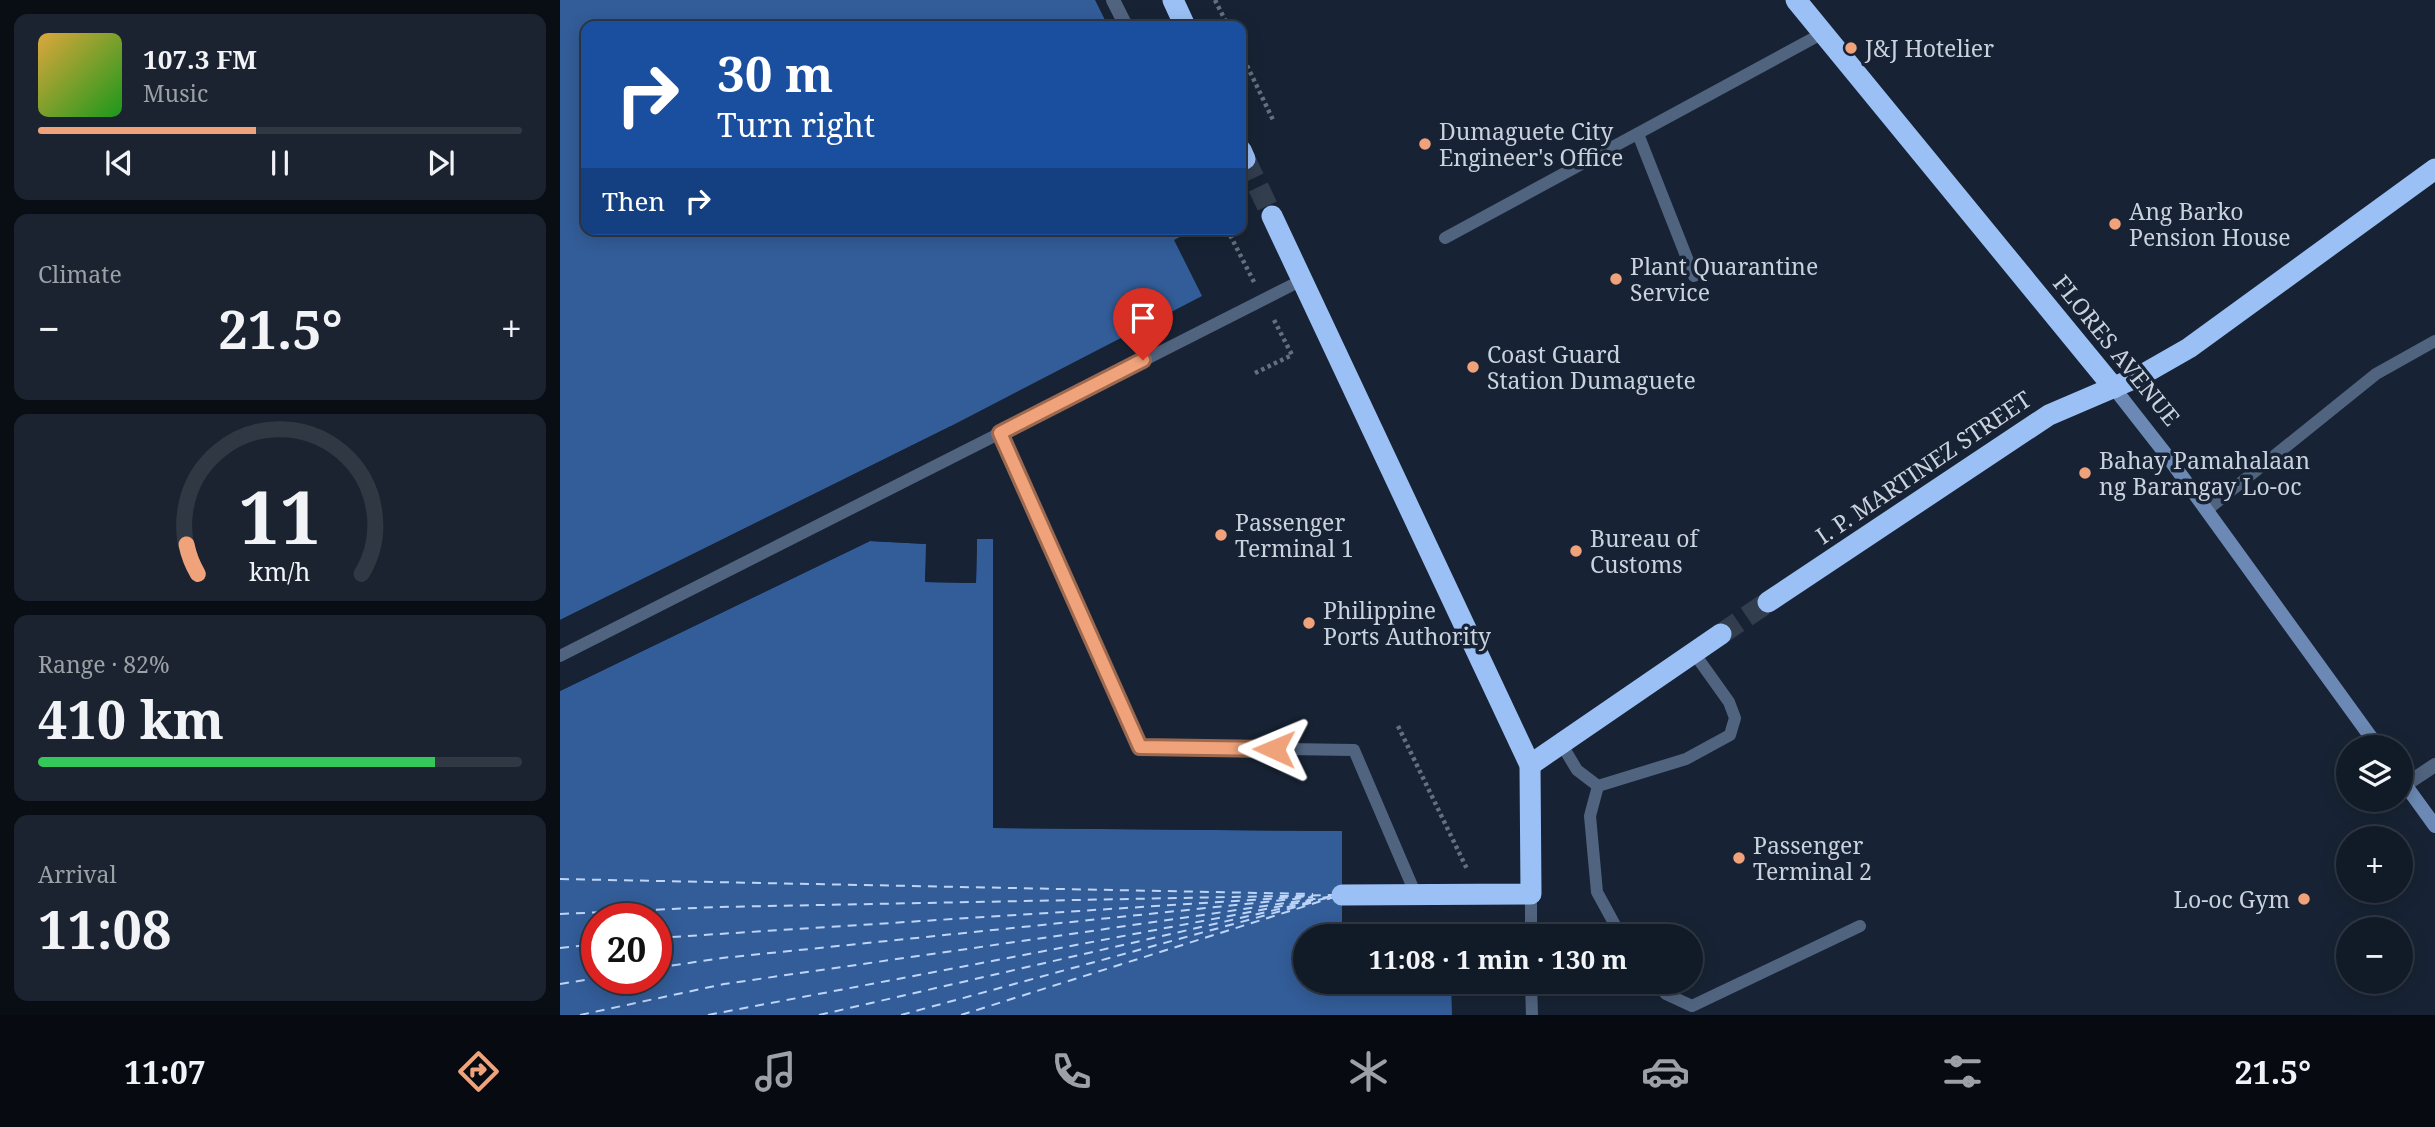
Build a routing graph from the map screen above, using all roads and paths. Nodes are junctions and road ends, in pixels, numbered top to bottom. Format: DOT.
graph roads {
  1 [pos="1113,0"];
  2 [pos="1173,0"];
  3 [pos="1215,0"];
  4 [pos="1796,0"];
  5 [pos="1124,21"];
  6 [pos="1183,21"];
  7 [pos="1226,21"];
  8 [pos="1823,33"];
  9 [pos="1246,63"];
  10 [pos="1274,122"];
  11 [pos="1637,134"];
  12 [pos="2435,169"];
  13 [pos="1272,216"];
  14 [pos="1445,238"];
  15 [pos="1694,276"];
  16 [pos="1302,280"];
  17 [pos="2435,341"];
  18 [pos="2114,388"];
  19 [pos="1000,433"];
  20 [pos="2207,510"];
  21 [pos="1768,602"];
  22 [pos="1721,634"];
  23 [pos="1694,653"];
  24 [pos="560,656"];
  25 [pos="1398,726"];
  26 [pos="2369,735"];
  27 [pos="1562,746"];
  28 [pos="1530,765"];
  29 [pos="2435,765"];
  30 [pos="2413,777"];
  31 [pos="1598,786"];
  32 [pos="2413,796"];
  33 [pos="2435,826"];
  34 [pos="1531,894"];
  35 [pos="1342,895"];
  36 [pos="1416,895"];
  37 [pos="1479,895"];
  38 [pos="1531,924"];
  39 [pos="1614,924"];
  40 [pos="1860,926"];
  41 [pos="1531,994"];
  42 [pos="1666,994"];
  43 [pos="1532,1015"];
  1 -- 5 [label="street"];
  2 -- 6 [label="highway"];
  3 -- 7 [label="path"];
  4 -- 8 [label="highway, FLORES AVENUE"];
  8 -- 11 [label="lane"];
  8 -- 18 [label="highway, FLORES AVENUE"];
  9 -- 10 [label="path"];
  11 -- 14 [label="lane"];
  11 -- 15 [label="lane"];
  12 -- 18 [label="highway, I. P. MARTINEZ STREET"];
  13 -- 16 [label="highway"];
  16 -- 19 [label="lane"];
  16 -- 28 [label="highway"];
  17 -- 20 [label="lane"];
  18 -- 20 [label="main road, FLORES AVENUE"];
  18 -- 21 [label="highway, I. P. MARTINEZ STREET"];
  19 -- 24 [label="lane"];
  19 -- 36 [label="lane"];
  20 -- 26 [label="main road, FLORES AVENUE"];
  22 -- 23 [label="highway"];
  23 -- 27 [label="highway"];
  23 -- 31 [label="lane"];
  25 -- 37 [label="path"];
  27 -- 28 [label="highway"];
  27 -- 31 [label="lane"];
  28 -- 34 [label="highway"];
  29 -- 30 [label="street"];
  31 -- 39 [label="lane"];
  32 -- 33 [label="main road"];
  34 -- 37 [label="highway"];
  34 -- 38 [label="lane"];
  35 -- 36 [label="highway"];
  36 -- 37 [label="highway"];
  40 -- 42 [label="lane"];
  41 -- 43 [label="lane"];
}
